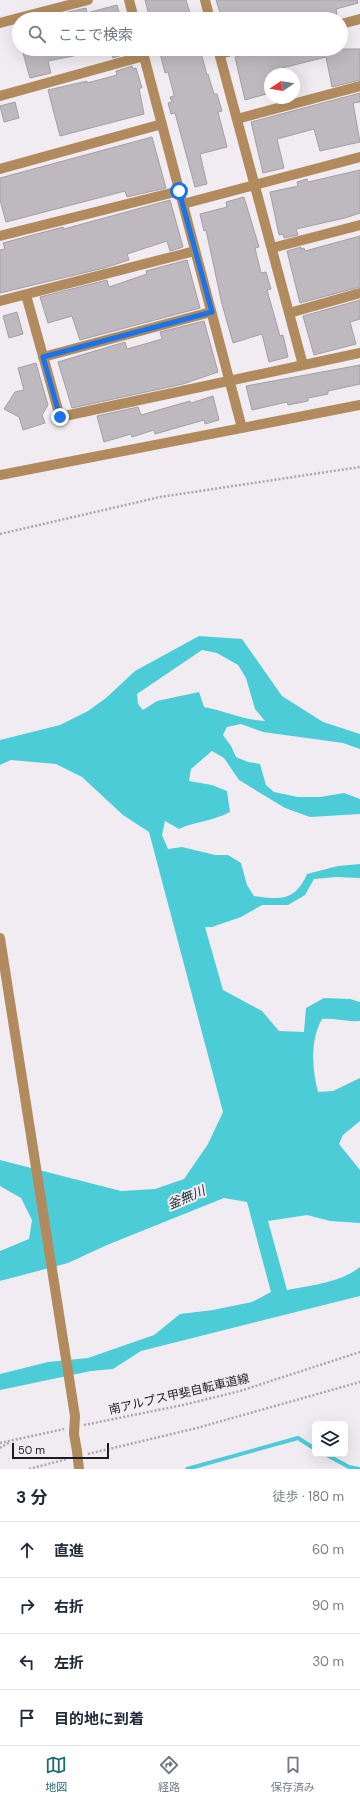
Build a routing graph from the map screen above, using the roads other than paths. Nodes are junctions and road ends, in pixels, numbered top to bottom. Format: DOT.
graph roads {
  1 [pos="88,0"];
  2 [pos="129,0"];
  3 [pos="205,0"];
  4 [pos="42,12"];
  5 [pos="132,12"];
  6 [pos="208,12"];
  7 [pos="360,19"];
  8 [pos="12,20"];
  9 [pos="348,22"];
  10 [pos="0,23"];
  11 [pos="130,56"];
  12 [pos="144,56"];
  13 [pos="220,56"];
  14 [pos="360,86"];
  15 [pos="0,96"];
  16 [pos="237,119"];
  17 [pos="162,124"];
  18 [pos="360,157"];
  19 [pos="0,169"];
  20 [pos="255,185"];
  21 [pos="179,191"];
  22 [pos="183,204"];
  23 [pos="360,225"];
  24 [pos="0,236"];
  25 [pos="272,248"];
  26 [pos="195,251"];
  27 [pos="360,293"];
  28 [pos="26,295"];
  29 [pos="0,301"];
  30 [pos="212,312"];
  31 [pos="290,312"];
  32 [pos="360,353"];
  33 [pos="43,357"];
  34 [pos="304,365"];
  35 [pos="230,381"];
  36 [pos="360,405"];
  37 [pos="242,428"];
  38 [pos="0,475"];
  39 [pos="0,938"];
  40 [pos="80,1469"];
  1 -- 4 [label="street"];
  2 -- 5 [label="street"];
  3 -- 6 [label="street"];
  7 -- 9 [label="street"];
  8 -- 10 [label="street"];
  11 -- 15 [label="street"];
  12 -- 17 [label="street"];
  13 -- 16 [label="street"];
  14 -- 16 [label="street"];
  16 -- 20 [label="street"];
  17 -- 19 [label="street"];
  17 -- 21 [label="street"];
  18 -- 20 [label="street"];
  20 -- 22 [label="street"];
  20 -- 25 [label="street"];
  21 -- 22 [label="street"];
  21 -- 24 [label="street"];
  22 -- 26 [label="street"];
  23 -- 25 [label="street"];
  25 -- 31 [label="street"];
  26 -- 28 [label="street"];
  26 -- 30 [label="street"];
  27 -- 31 [label="street"];
  28 -- 29 [label="street"];
  28 -- 33 [label="street"];
  30 -- 33 [label="street"];
  30 -- 35 [label="street"];
  31 -- 34 [label="street"];
  32 -- 34 [label="street"];
  33 -- 35 [label="street"];
  34 -- 35 [label="street"];
  35 -- 37 [label="street"];
  36 -- 37 [label="street"];
  37 -- 38 [label="street"];
  39 -- 40 [label="street, bridge"];
}
